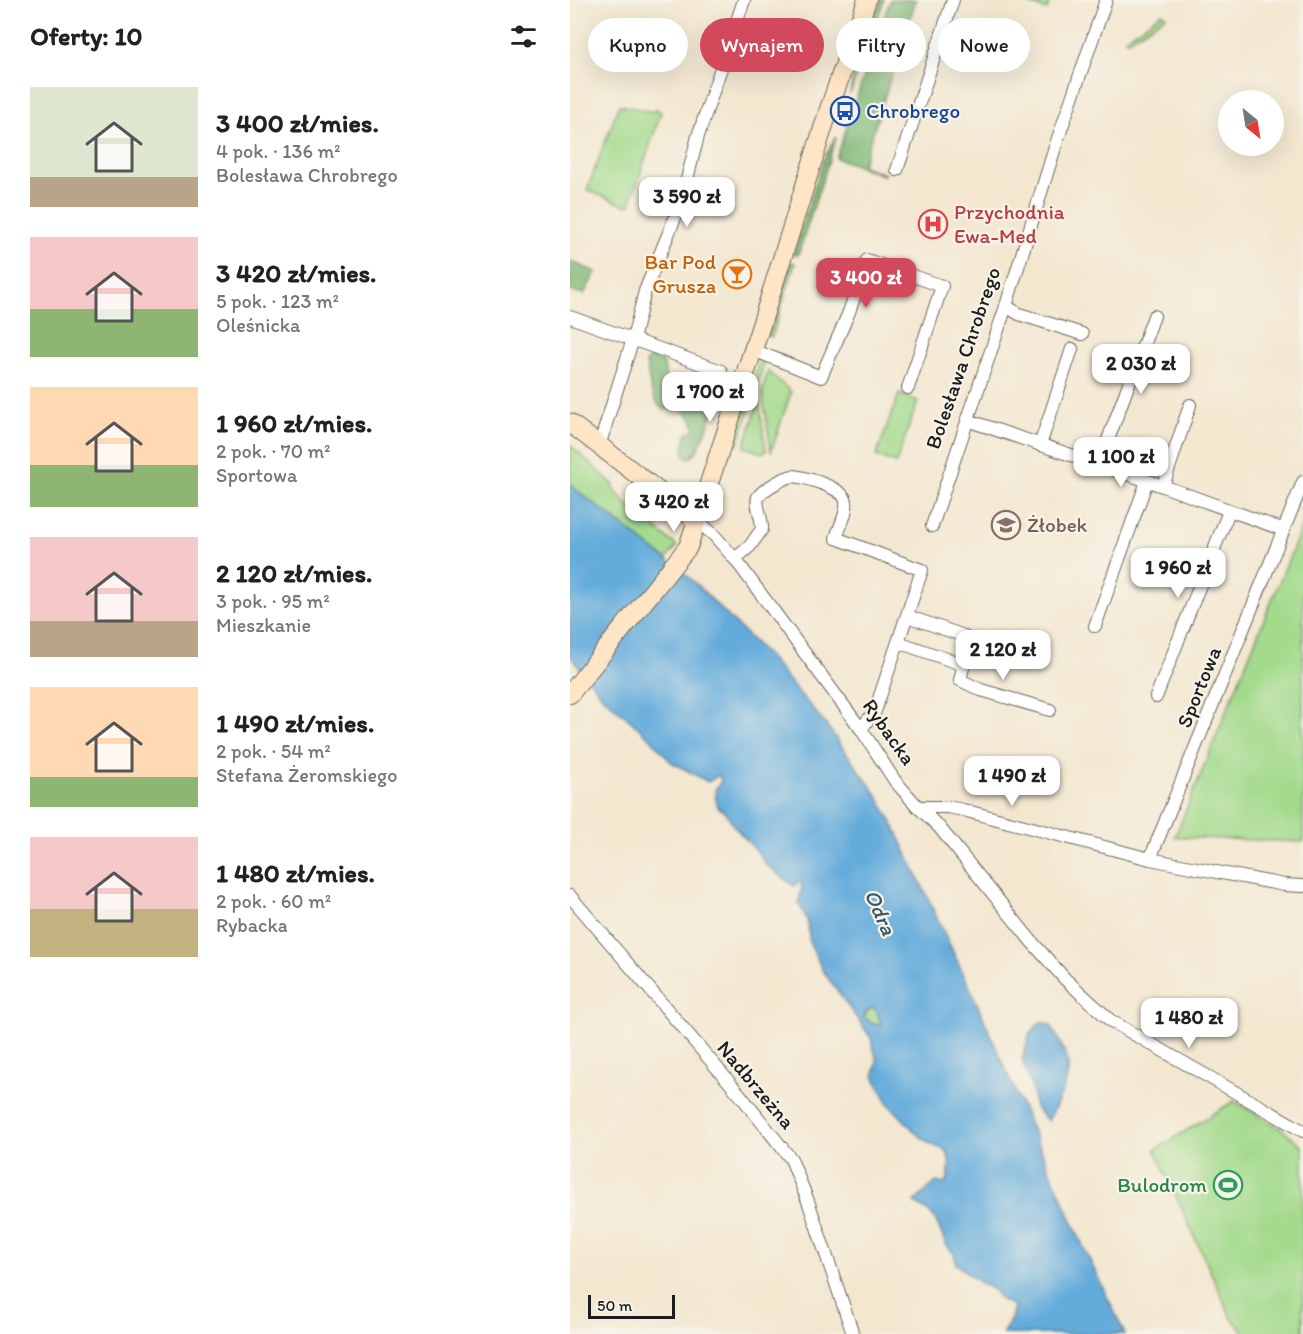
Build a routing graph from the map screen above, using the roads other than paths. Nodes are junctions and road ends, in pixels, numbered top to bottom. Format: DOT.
graph roads {
  1 [pos="744,0"];
  2 [pos="867,0"];
  3 [pos="953,0"];
  4 [pos="1106,0"];
  5 [pos="897,170"];
  6 [pos="1005,306"];
  7 [pos="1154,316"];
  8 [pos="570,317"];
  9 [pos="1082,334"];
  10 [pos="633,339"];
  11 [pos="1072,349"];
  12 [pos="753,350"];
  13 [pos="721,371"];
  14 [pos="908,388"];
  15 [pos="1190,405"];
  16 [pos="967,420"];
  17 [pos="570,423"];
  18 [pos="1040,445"];
  19 [pos="599,446"];
  20 [pos="1099,464"];
  21 [pos="1147,481"];
  22 [pos="1303,482"];
  23 [pos="753,486"];
  24 [pos="1163,486"];
  25 [pos="758,499"];
  26 [pos="1229,511"];
  27 [pos="697,521"];
  28 [pos="932,526"];
  29 [pos="1284,530"];
  30 [pos="735,559"];
  31 [pos="907,615"];
  32 [pos="1095,626"];
  33 [pos="898,642"];
  34 [pos="964,665"];
  35 [pos="570,694"];
  36 [pos="1156,698"];
  37 [pos="1050,710"];
  38 [pos="861,729"];
  39 [pos="918,807"];
  40 [pos="1150,859"];
  41 [pos="1303,886"];
  42 [pos="570,896"];
  43 [pos="1303,1131"];
  44 [pos="853,1334"];
  1 -- 10 [label="street"];
  2 -- 12 [label="main road"];
  3 -- 5 [label="street"];
  4 -- 6 [label="street, Bolesława Chrobrego"];
  6 -- 9 [label="street"];
  6 -- 16 [label="street, Bolesława Chrobrego"];
  7 -- 20 [label="street"];
  8 -- 10 [label="street"];
  10 -- 13 [label="street"];
  10 -- 19 [label="street"];
  11 -- 18 [label="street"];
  12 -- 14 [label="street, Bolesława Chrobrego"];
  12 -- 27 [label="main road"];
  15 -- 24 [label="street"];
  16 -- 18 [label="street"];
  16 -- 28 [label="street, Bolesława Chrobrego"];
  17 -- 19 [label="main road, Rybacka"];
  18 -- 20 [label="street"];
  19 -- 27 [label="main road, Rybacka"];
  20 -- 21 [label="street"];
  21 -- 24 [label="street"];
  21 -- 32 [label="street"];
  22 -- 29 [label="street, Sportowa"];
  23 -- 25 [label="street"];
  24 -- 26 [label="street"];
  25 -- 30 [label="street"];
  25 -- 31 [label="street"];
  26 -- 29 [label="street"];
  26 -- 36 [label="street, Sportowa"];
  27 -- 30 [label="street, Rybacka"];
  27 -- 35 [label="main road"];
  29 -- 40 [label="street, Sportowa"];
  30 -- 38 [label="street, Rybacka"];
  31 -- 33 [label="street"];
  31 -- 34 [label="street"];
  33 -- 34 [label="street"];
  33 -- 38 [label="street"];
  34 -- 37 [label="street"];
  38 -- 39 [label="street, Rybacka"];
  39 -- 40 [label="street"];
  39 -- 43 [label="street, Rybacka"];
  40 -- 41 [label="street"];
  42 -- 44 [label="street, Nadbrzeżna"];
}
